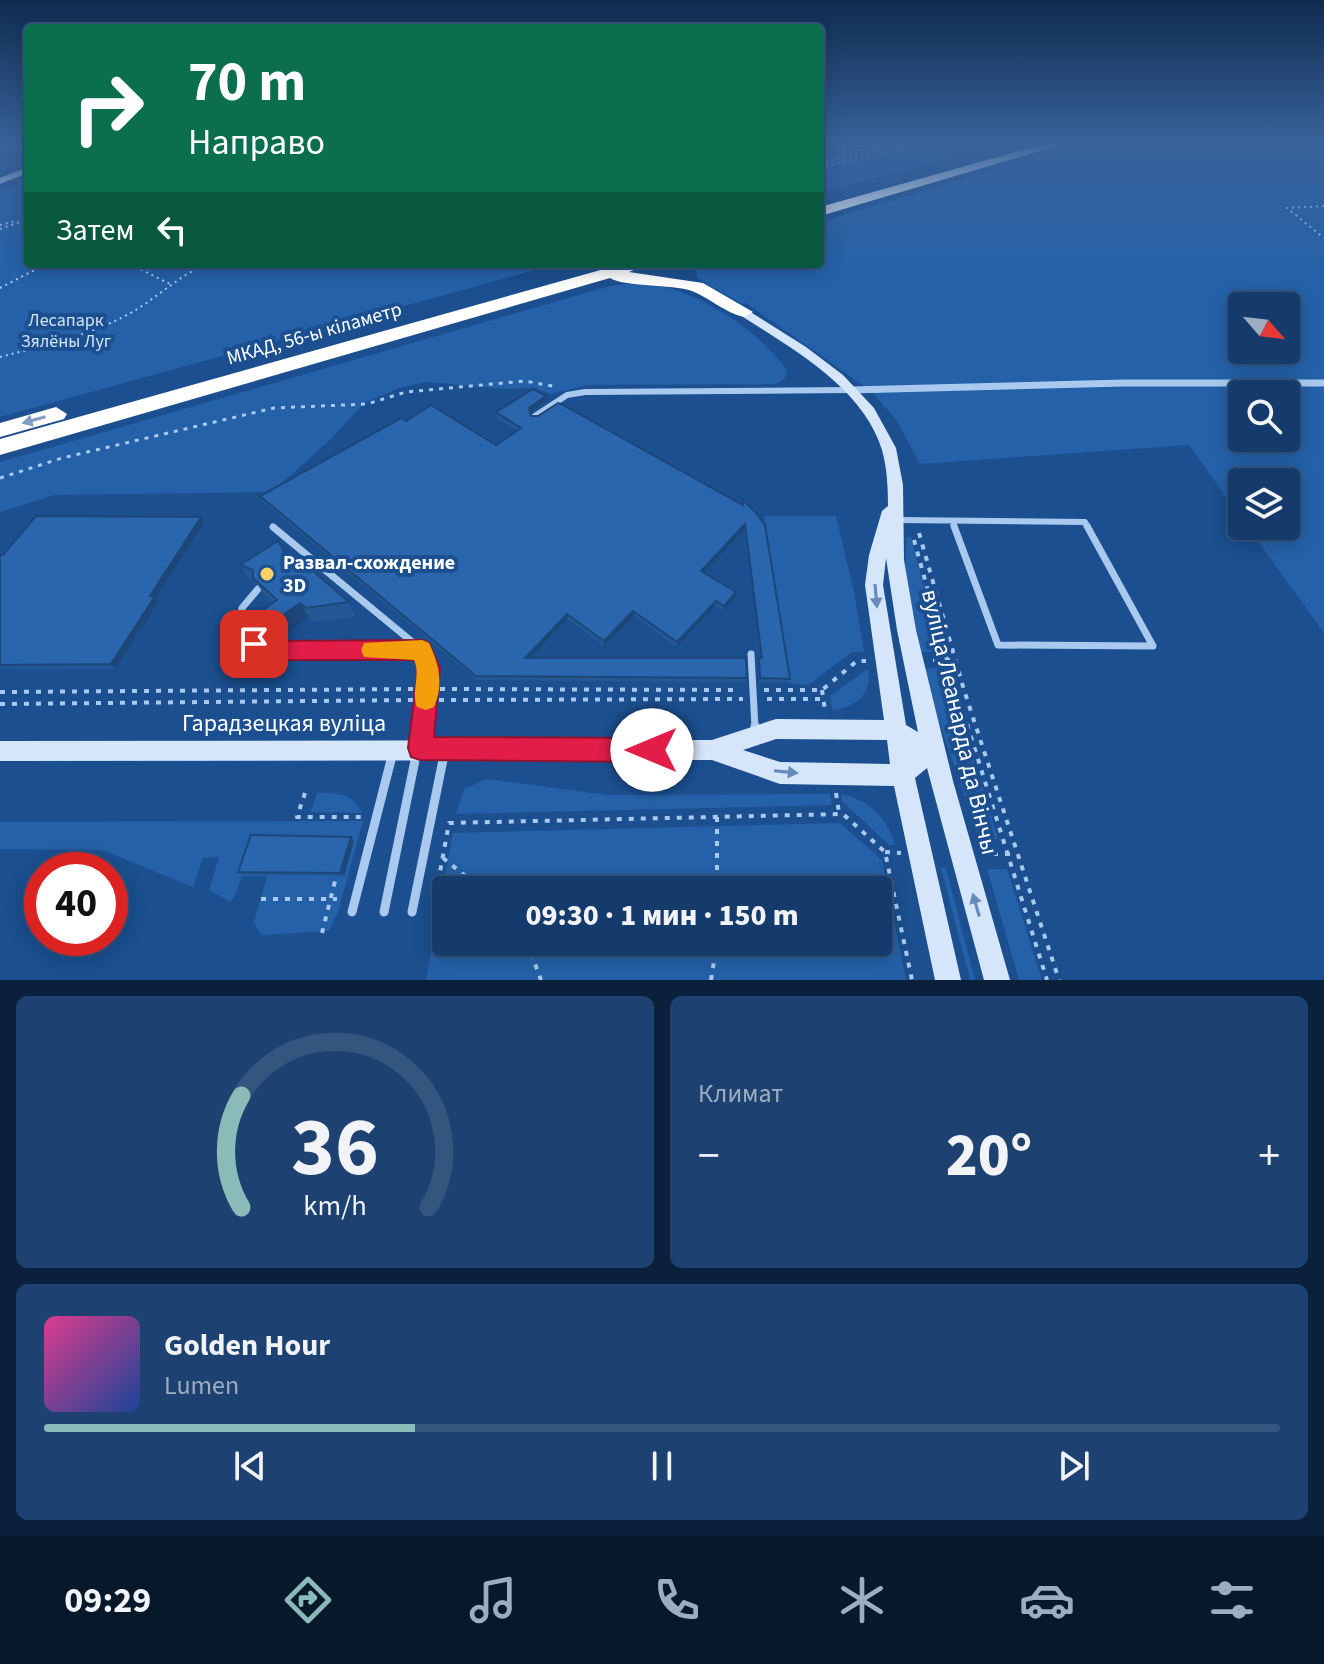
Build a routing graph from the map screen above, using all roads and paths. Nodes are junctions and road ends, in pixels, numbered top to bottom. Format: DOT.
graph roads {
  1 [pos="860,190"];
  2 [pos="898,190"];
  3 [pos="824,200"];
  4 [pos="1324,206"];
  5 [pos="824,211"];
  6 [pos="24,219"];
  7 [pos="0,227"];
  8 [pos="1324,238"];
  9 [pos="38,268"];
  10 [pos="138,268"];
  11 [pos="195,268"];
  12 [pos="613,268"];
  13 [pos="691,268"];
  14 [pos="593,271"];
  15 [pos="171,285"];
  16 [pos="0,288"];
  17 [pos="744,312"];
  18 [pos="0,357"];
  19 [pos="1324,383"];
  20 [pos="851,390"];
  21 [pos="585,392"];
  22 [pos="535,416"];
  23 [pos="0,430"];
  24 [pos="0,447"];
  25 [pos="0,478"];
  26 [pos="902,520"];
  27 [pos="952,521"];
  28 [pos="273,527"];
  29 [pos="308,556"];
  30 [pos="297,563"];
  31 [pos="258,589"];
  32 [pos="422,650"];
  33 [pos="751,654"];
  34 [pos="947,660"];
  35 [pos="955,660"];
  36 [pos="857,661"];
  37 [pos="343,689"];
  38 [pos="427,689"];
  39 [pos="751,690"];
  40 [pos="822,690"];
  41 [pos="0,692"];
  42 [pos="339,701"];
  43 [pos="827,729"];
  44 [pos="893,730"];
  45 [pos="755,735"];
  46 [pos="420,748"];
  47 [pos="394,749"];
  48 [pos="446,749"];
  49 [pos="712,750"];
  50 [pos="932,750"];
  51 [pos="0,751"];
  52 [pos="833,774"];
  53 [pos="902,775"];
  54 [pos="305,793"];
  55 [pos="839,814"];
  56 [pos="363,817"];
  57 [pos="717,817"];
  58 [pos="1008,854"];
  59 [pos="1018,854"];
  60 [pos="443,858"];
  61 [pos="440,876"];
  62 [pos="466,876"];
  63 [pos="717,876"];
  64 [pos="336,877"];
  65 [pos="261,899"];
  66 [pos="334,899"];
  67 [pos="352,912"];
  68 [pos="384,912"];
  69 [pos="412,912"];
  70 [pos="322,933"];
  71 [pos="532,956"];
  72 [pos="716,956"];
  73 [pos="541,980"];
  74 [pos="711,980"];
  75 [pos="912,980"];
  76 [pos="948,980"];
  77 [pos="997,980"];
  78 [pos="1047,980"];
  79 [pos="1059,980"];
  1 -- 3 [label="highway"];
  2 -- 5 [label="highway"];
  4 -- 8 [label="path"];
  6 -- 7 [label="path"];
  9 -- 16 [label="path"];
  10 -- 15 [label="path"];
  11 -- 15 [label="path"];
  12 -- 14 [label="highway, МКАД, 56-ы кіламетр"];
  13 -- 17 [label="highway"];
  14 -- 17 [label="highway"];
  14 -- 23 [label="highway, МКАД, 56-ы кіламетр, one-way"];
  14 -- 24 [label="highway, МКАД, 56-ы кіламетр"];
  15 -- 18 [label="path"];
  17 -- 20 [label="main road, вуліца Леанарда да Вінчы"];
  19 -- 20 [label="street"];
  20 -- 21 [label="lane"];
  20 -- 26 [label="main road, вуліца Леанарда да Вінчы"];
  21 -- 22 [label="lane"];
  21 -- 25 [label="path"];
  26 -- 27 [label="lane"];
  26 -- 34 [label="path"];
  26 -- 35 [label="path"];
  26 -- 44 [label="main road, вуліца Леанарда да Вінчы, one-way"];
  26 -- 50 [label="main road, вуліца Леанарда да Вінчы"];
  27 -- 27 [label="lane"];
  28 -- 29 [label="lane"];
  29 -- 30 [label="lane"];
  29 -- 32 [label="lane"];
  31 -- 32 [label="lane"];
  32 -- 38 [label="lane"];
  33 -- 39 [label="lane"];
  34 -- 35 [label="path"];
  34 -- 58 [label="path"];
  35 -- 59 [label="path"];
  36 -- 40 [label="path"];
  37 -- 38 [label="path"];
  37 -- 41 [label="path"];
  37 -- 42 [label="path"];
  38 -- 39 [label="path"];
  38 -- 46 [label="lane"];
  39 -- 40 [label="path"];
  39 -- 45 [label="lane"];
  40 -- 43 [label="path"];
  43 -- 44 [label="main road, Гарадзецкая вуліца"];
  43 -- 45 [label="main road, Гарадзецкая вуліца"];
  44 -- 50 [label="main road, Гарадзецкая вуліца"];
  44 -- 53 [label="main road, вуліца Леанарда да Вінчы"];
  45 -- 49 [label="main road, Гарадзецкая вуліца"];
  46 -- 47 [label="main road, Гарадзецкая вуліца"];
  46 -- 48 [label="main road, Гарадзецкая вуліца"];
  46 -- 68 [label="lane"];
  47 -- 51 [label="main road, Гарадзецкая вуліца"];
  47 -- 67 [label="lane"];
  48 -- 49 [label="main road, Гарадзецкая вуліца"];
  48 -- 69 [label="lane"];
  49 -- 52 [label="main road, Гарадзецкая вуліца, one-way"];
  50 -- 53 [label="main road"];
  77 -- 50 [label="main road, вуліца Леанарда да Вінчы, one-way"];
  52 -- 53 [label="main road, Гарадзецкая вуліца"];
  52 -- 55 [label="path"];
  53 -- 76 [label="main road, вуліца Леанарда да Вінчы"];
  54 -- 56 [label="path"];
  55 -- 57 [label="path"];
  55 -- 75 [label="path"];
  57 -- 60 [label="path"];
  57 -- 63 [label="path"];
  58 -- 59 [label="path"];
  58 -- 78 [label="path"];
  59 -- 79 [label="path"];
  60 -- 61 [label="path"];
  60 -- 62 [label="path"];
  64 -- 66 [label="path"];
  65 -- 66 [label="path"];
  66 -- 70 [label="path"];
  71 -- 73 [label="path"];
  72 -- 74 [label="path"];
}
